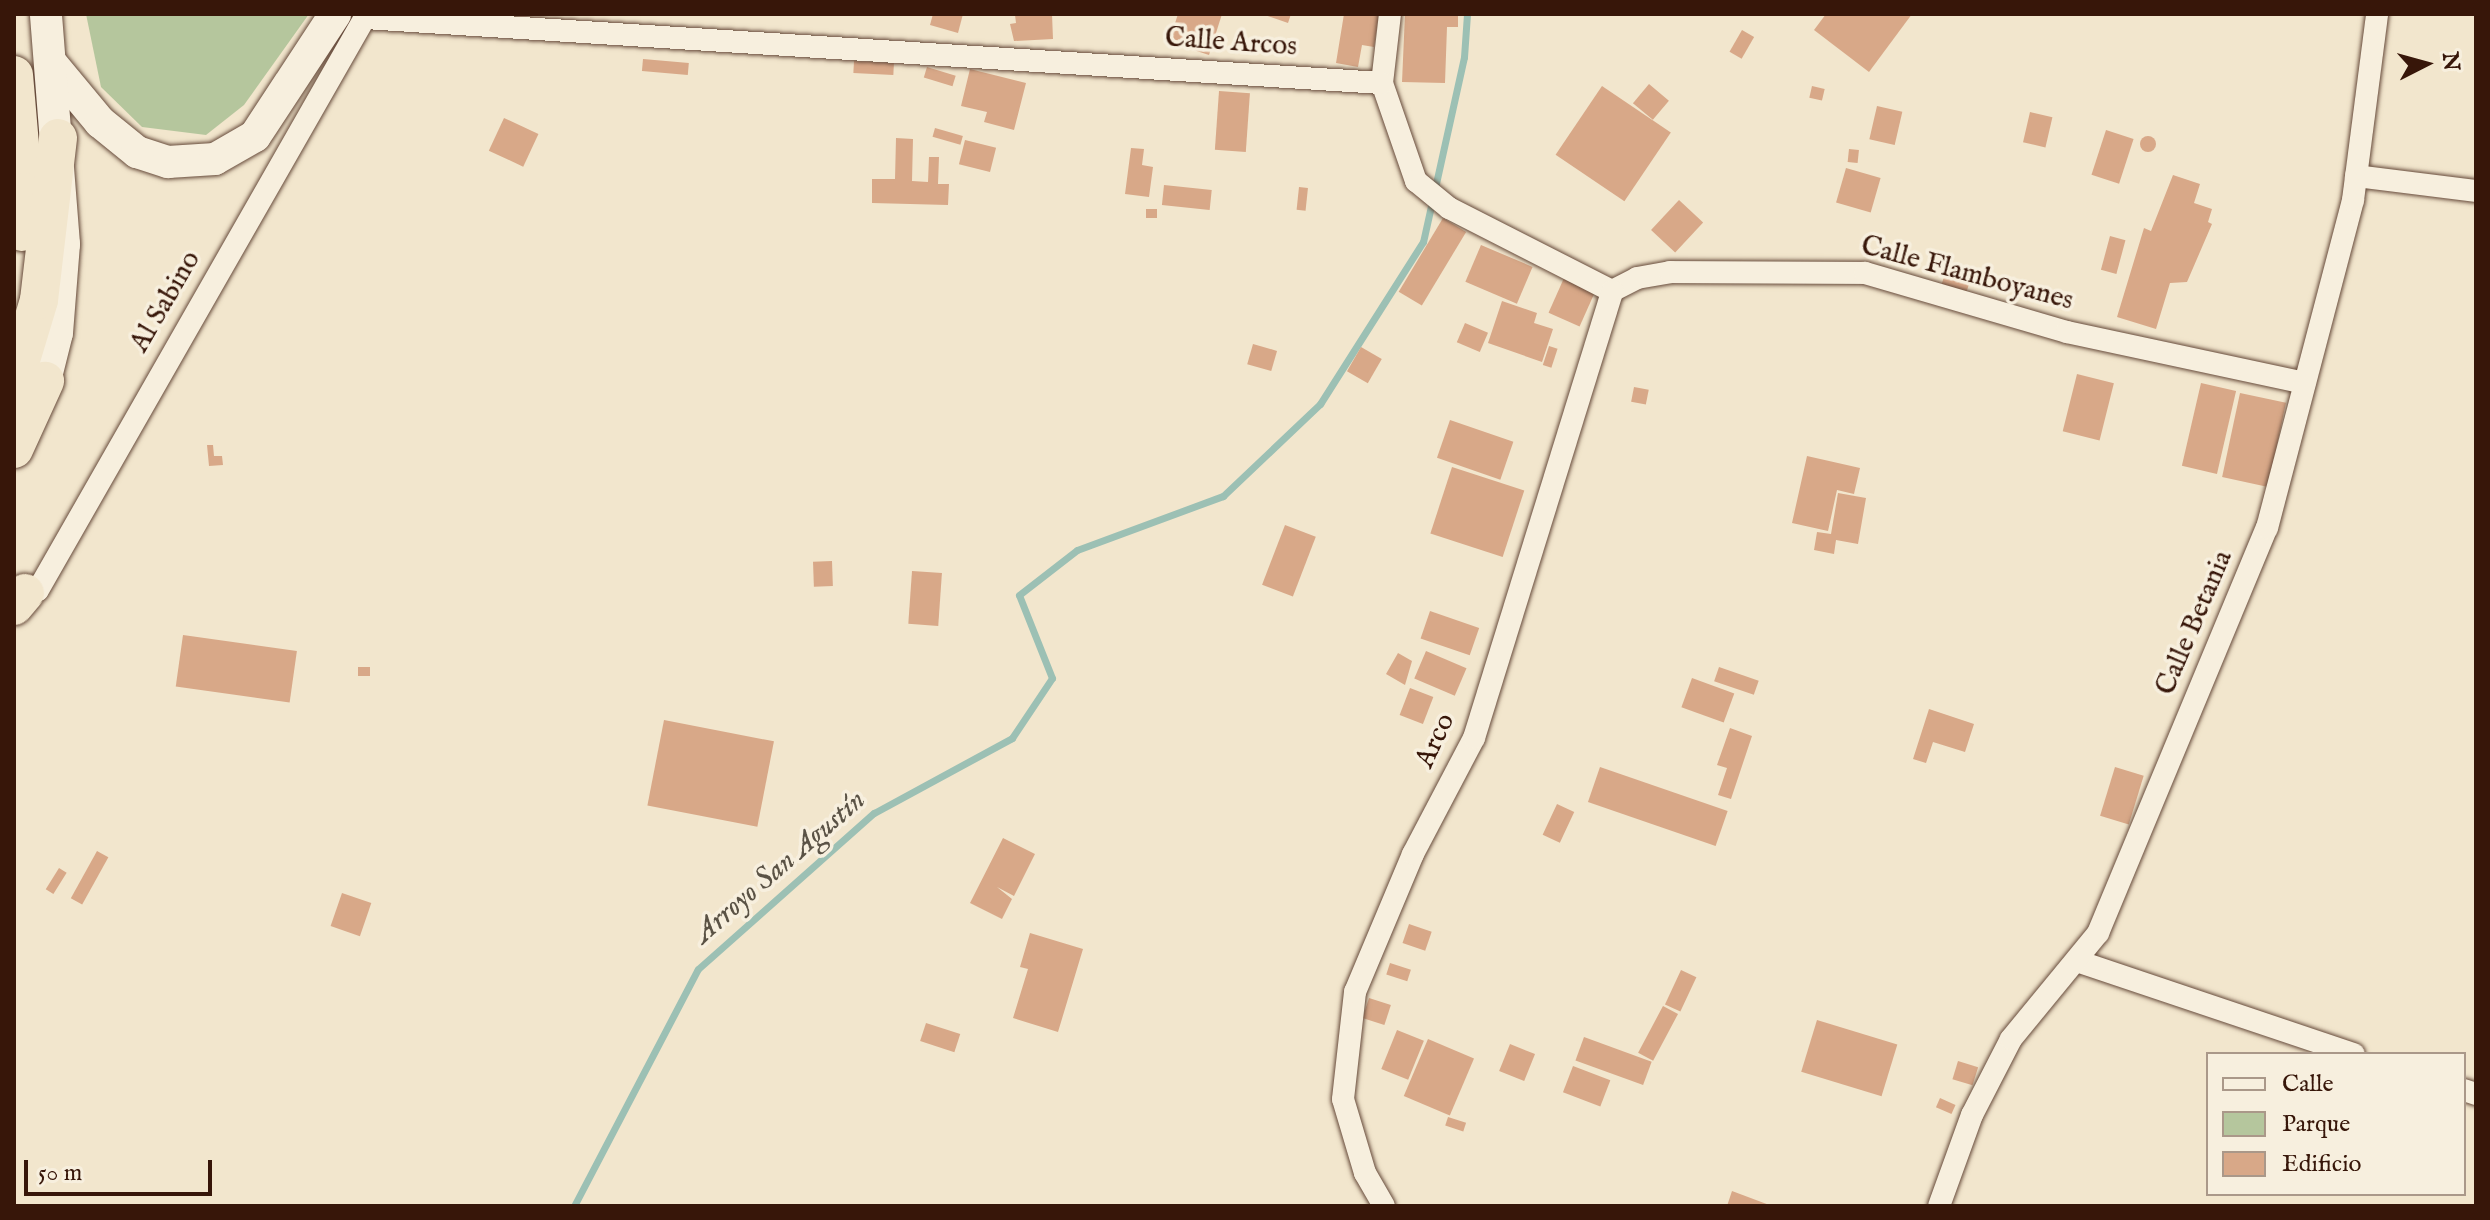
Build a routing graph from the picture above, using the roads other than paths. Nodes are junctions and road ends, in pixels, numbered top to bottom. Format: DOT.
graph roads {
  1 [pos="46,14"];
  2 [pos="1390,14"];
  3 [pos="2377,14"];
  4 [pos="356,15"];
  5 [pos="51,63"];
  6 [pos="14,75"];
  7 [pos="1382,83"];
  8 [pos="58,138"];
  9 [pos="2356,176"];
  10 [pos="2476,191"];
  11 [pos="1612,291"];
  12 [pos="14,300"];
  13 [pos="29,382"];
  14 [pos="2305,383"];
  15 [pos="14,449"];
  16 [pos="18,604"];
  17 [pos="2077,961"];
  18 [pos="2348,1052"];
  19 [pos="1384,1206"];
  20 [pos="1939,1206"];
  1 -- 5 [label="main road"];
  2 -- 7 [label="street"];
  3 -- 9 [label="street, Calle Betania"];
  4 -- 5 [label="main road"];
  4 -- 7 [label="street, Calle Arcos"];
  4 -- 16 [label="street, Al Sabino"];
  5 -- 8 [label="main road"];
  6 -- 12 [label="highway"];
  7 -- 11 [label="street"];
  8 -- 13 [label="highway"];
  9 -- 10 [label="street"];
  9 -- 14 [label="street, Calle Betania"];
  11 -- 14 [label="street, Calle Flamboyanes"];
  11 -- 19 [label="street, Arco"];
  13 -- 15 [label="highway"];
  14 -- 17 [label="street, Calle Betania"];
  17 -- 18 [label="street"];
  17 -- 20 [label="street, Calle Betania"];
}
